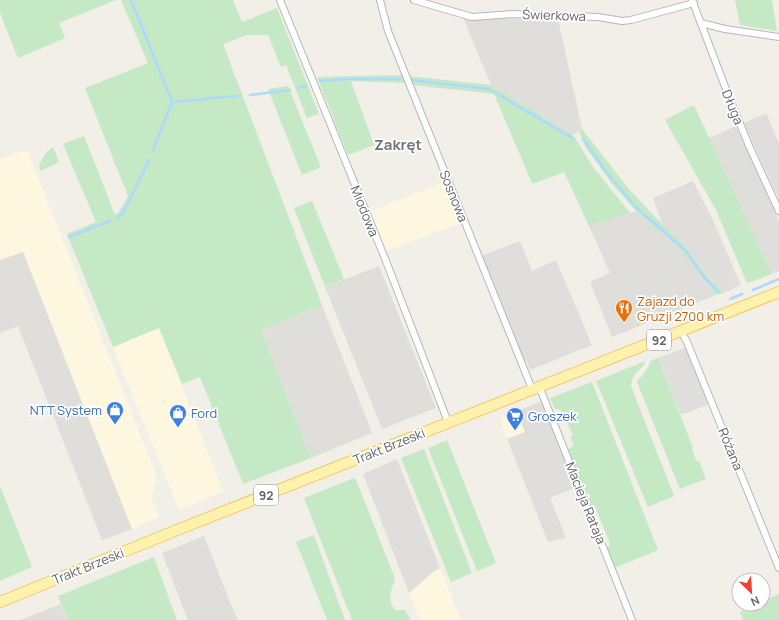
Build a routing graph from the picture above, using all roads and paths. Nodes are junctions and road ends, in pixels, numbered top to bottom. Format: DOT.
graph roads {
  1 [pos="280,0"];
  2 [pos="380,0"];
  3 [pos="414,0"];
  4 [pos="693,2"];
  5 [pos="701,23"];
  6 [pos="779,37"];
  7 [pos="779,211"];
  8 [pos="779,292"];
  9 [pos="681,331"];
  10 [pos="536,388"];
  11 [pos="448,422"];
  12 [pos="779,568"];
  13 [pos="0,602"];
  14 [pos="632,620"];
  1 -- 11 [label="street, Miodowa"];
  2 -- 10 [label="street, Sosnowa"];
  3 -- 4 [label="street, Świerkowa"];
  4 -- 5 [label="street, Długa"];
  5 -- 6 [label="street"];
  5 -- 7 [label="street, Długa"];
  8 -- 9 [label="main road, Trakt Brzeski / 92"];
  9 -- 10 [label="main road, Trakt Brzeski / 92"];
  9 -- 12 [label="street, Różana"];
  10 -- 11 [label="main road, Trakt Brzeski / 92"];
  10 -- 14 [label="street, Macieja Rataja"];
  11 -- 13 [label="main road, Trakt Brzeski / 92"];
}
